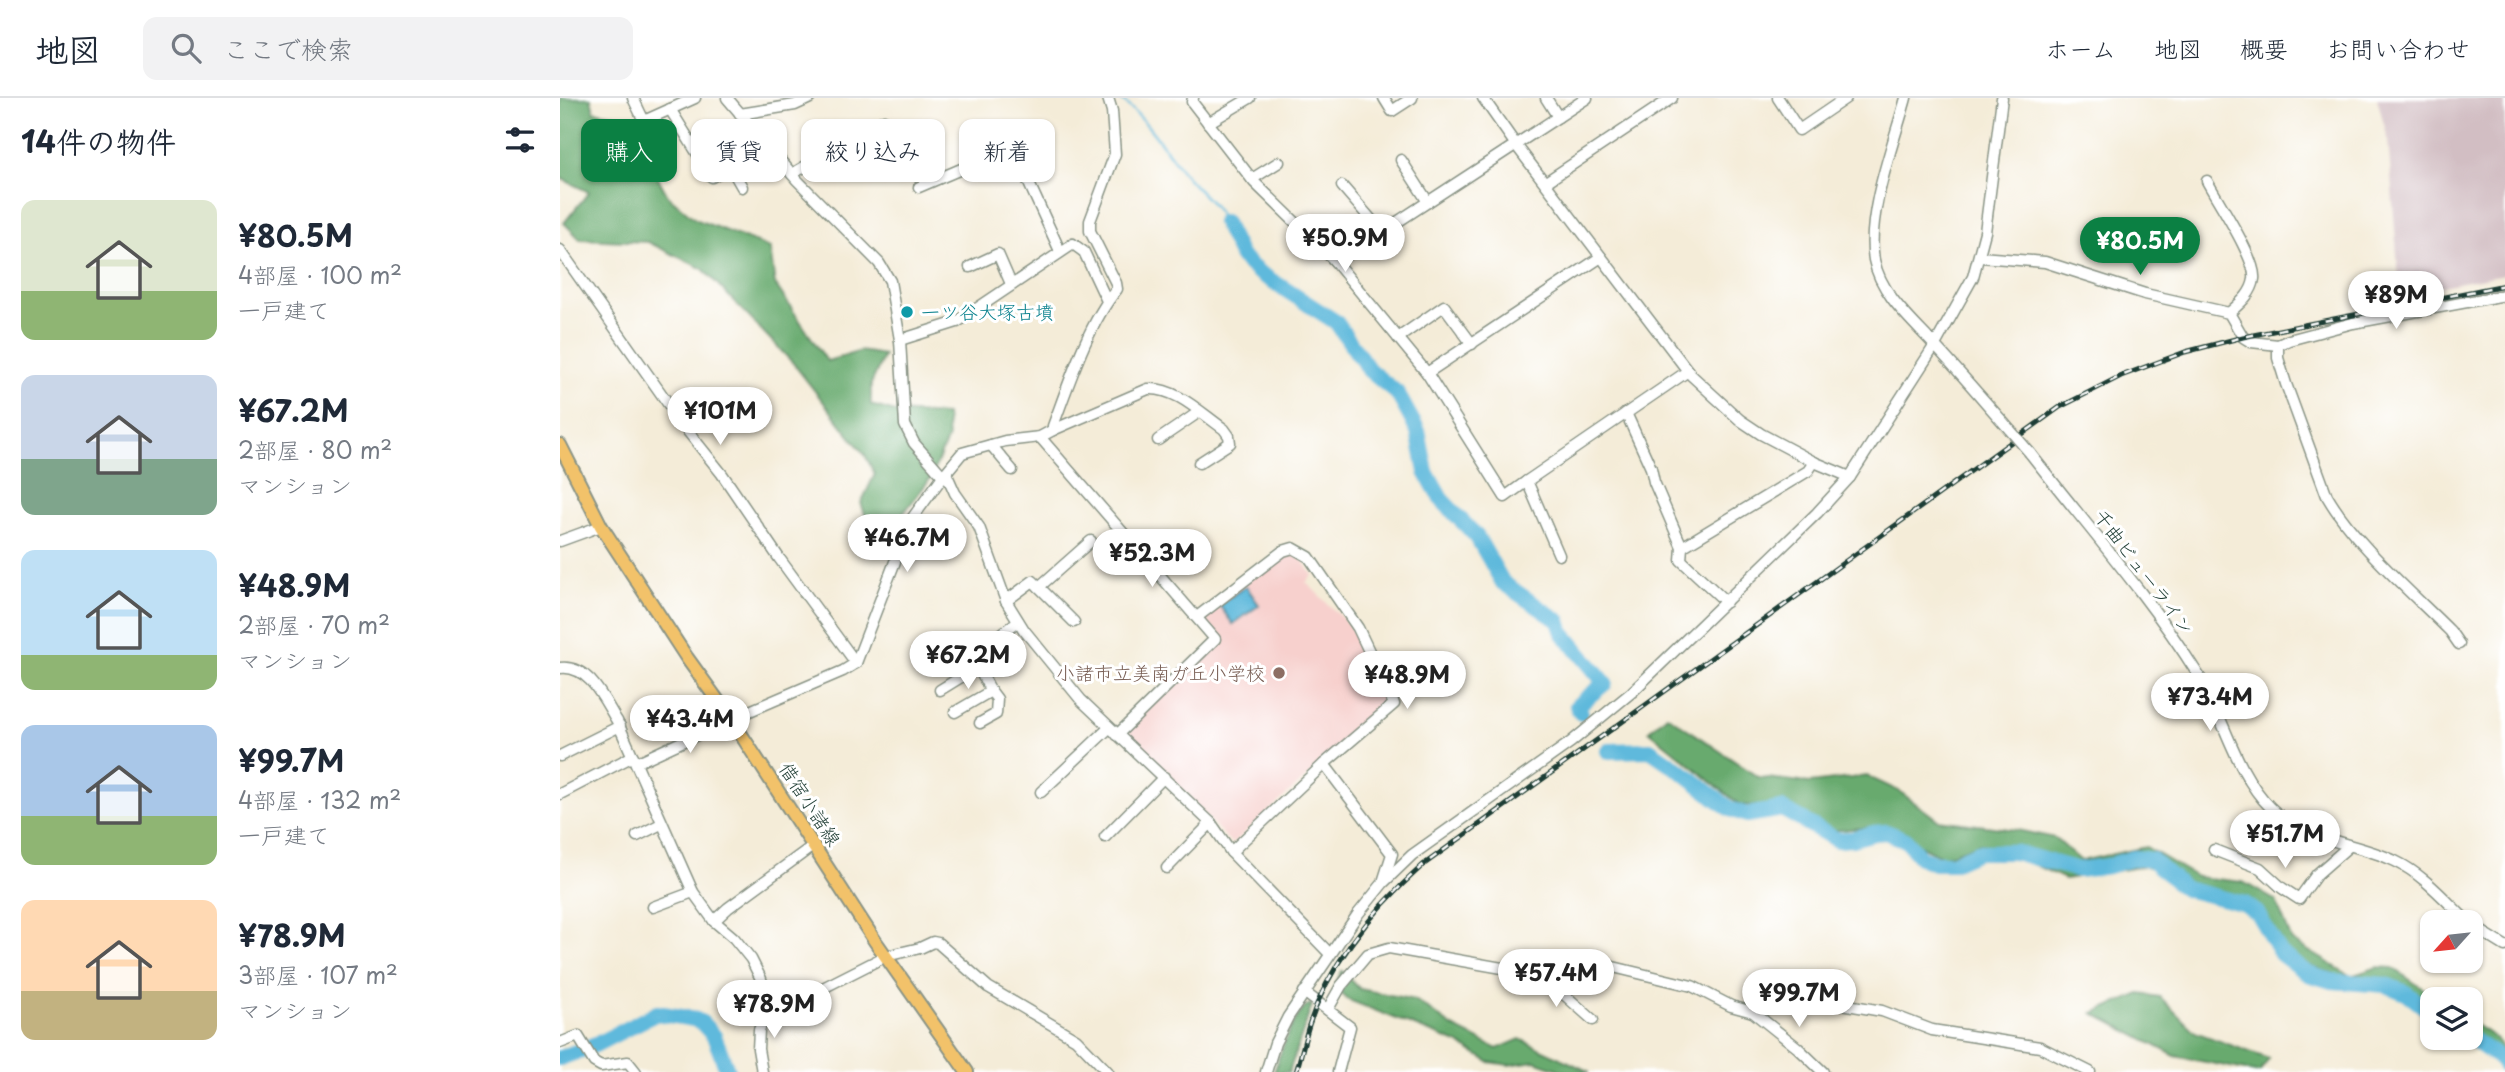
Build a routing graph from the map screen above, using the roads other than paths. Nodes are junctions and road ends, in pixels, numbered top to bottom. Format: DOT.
graph roads {
  1 [pos="633,98"];
  2 [pos="695,98"];
  3 [pos="727,98"];
  4 [pos="810,98"];
  5 [pos="1108,98"];
  6 [pos="1192,98"];
  7 [pos="1251,98"];
  8 [pos="1384,98"];
  9 [pos="1412,98"];
  10 [pos="1546,98"];
  11 [pos="1587,98"];
  12 [pos="1672,98"];
  13 [pos="1778,98"];
  14 [pos="1846,98"];
  15 [pos="1906,98"];
  16 [pos="2002,98"];
  17 [pos="1489,100"];
  18 [pos="779,102"];
  19 [pos="670,109"];
  20 [pos="740,114"];
  21 [pos="1558,117"];
  22 [pos="744,119"];
  23 [pos="1208,123"];
  24 [pos="691,143"];
  25 [pos="1516,145"];
  26 [pos="1401,160"];
  27 [pos="1279,162"];
  28 [pos="787,168"];
  29 [pos="801,169"];
  30 [pos="792,174"];
  31 [pos="1252,179"];
  32 [pos="2207,181"];
  33 [pos="739,182"];
  34 [pos="1546,182"];
  35 [pos="1342,186"];
  36 [pos="742,187"];
  37 [pos="919,187"];
  38 [pos="1428,202"];
  39 [pos="1381,231"];
  40 [pos="560,250"];
  41 [pos="1060,251"];
  42 [pos="1601,257"];
  43 [pos="1980,257"];
  44 [pos="1334,260"];
  45 [pos="970,267"];
  46 [pos="1011,284"];
  47 [pos="2505,295"];
  48 [pos="1107,301"];
  49 [pos="2229,313"];
  50 [pos="1398,338"];
  51 [pos="900,340"];
  52 [pos="1472,344"];
  53 [pos="1935,345"];
  54 [pos="2278,345"];
  55 [pos="1688,371"];
  56 [pos="1427,373"];
  57 [pos="1199,412"];
  58 [pos="1626,413"];
  59 [pos="1053,430"];
  60 [pos="1040,437"];
  61 [pos="1158,440"];
  62 [pos="560,445"];
  63 [pos="991,445"];
  64 [pos="1814,462"];
  65 [pos="1199,463"];
  66 [pos="1012,470"];
  67 [pos="944,475"];
  68 [pos="1850,477"];
  69 [pos="1527,481"];
  70 [pos="601,526"];
  71 [pos="560,541"];
  72 [pos="1091,541"];
  73 [pos="1682,547"];
  74 [pos="1559,555"];
  75 [pos="1039,587"];
  76 [pos="1006,601"];
  77 [pos="1726,602"];
  78 [pos="1197,617"];
  79 [pos="1018,621"];
  80 [pos="1074,622"];
  81 [pos="2459,644"];
  82 [pos="856,663"];
  83 [pos="979,666"];
  84 [pos="560,668"];
  85 [pos="940,690"];
  86 [pos="991,691"];
  87 [pos="955,712"];
  88 [pos="731,719"];
  89 [pos="979,723"];
  90 [pos="620,726"];
  91 [pos="1113,731"];
  92 [pos="560,756"];
  93 [pos="635,760"];
  94 [pos="1324,764"];
  95 [pos="1164,777"];
  96 [pos="1041,792"];
  97 [pos="560,794"];
  98 [pos="1211,823"];
  99 [pos="662,824"];
  100 [pos="637,836"];
  101 [pos="1105,837"];
  102 [pos="814,845"];
  103 [pos="2349,846"];
  104 [pos="2214,850"];
  105 [pos="1231,852"];
  106 [pos="1167,868"];
  107 [pos="1383,883"];
  108 [pos="693,892"];
  109 [pos="653,907"];
  110 [pos="2454,910"];
  111 [pos="714,921"];
  112 [pos="2483,933"];
  113 [pos="2505,946"];
  114 [pos="1330,954"];
  115 [pos="886,956"];
  116 [pos="1542,975"];
  117 [pos="1304,992"];
  118 [pos="769,1006"];
  119 [pos="1328,1009"];
  120 [pos="1753,1013"];
  121 [pos="1593,1020"];
  122 [pos="560,1043"];
  123 [pos="636,1072"];
  124 [pos="762,1072"];
  125 [pos="967,1072"];
  126 [pos="1108,1072"];
  127 [pos="1266,1072"];
  128 [pos="1338,1072"];
  129 [pos="1822,1072"];
  130 [pos="2090,1072"];
  1 -- 19 [label="street"];
  2 -- 19 [label="street"];
  3 -- 20 [label="street"];
  4 -- 18 [label="street"];
  5 -- 48 [label="street"];
  6 -- 23 [label="street"];
  7 -- 23 [label="street"];
  8 -- 9 [label="street"];
  10 -- 21 [label="street"];
  11 -- 21 [label="street"];
  12 -- 34 [label="street"];
  13 -- 14 [label="street"];
  15 -- 53 [label="street"];
  16 -- 43 [label="street"];
  17 -- 25 [label="street"];
  18 -- 20 [label="street"];
  19 -- 24 [label="street"];
  20 -- 22 [label="street"];
  21 -- 25 [label="street"];
  23 -- 31 [label="street"];
  25 -- 34 [label="street"];
  25 -- 38 [label="street"];
  26 -- 38 [label="street"];
  27 -- 31 [label="street"];
  28 -- 30 [label="street"];
  29 -- 30 [label="street"];
  30 -- 51 [label="street"];
  31 -- 44 [label="street"];
  32 -- 49 [label="street"];
  33 -- 36 [label="street"];
  34 -- 42 [label="street"];
  35 -- 39 [label="street"];
  37 -- 41 [label="street"];
  38 -- 39 [label="street"];
  39 -- 44 [label="street"];
  40 -- 82 [label="street"];
  41 -- 46 [label="street"];
  41 -- 48 [label="street"];
  42 -- 52 [label="street"];
  42 -- 55 [label="street"];
  43 -- 49 [label="street"];
  43 -- 53 [label="street"];
  44 -- 50 [label="street"];
  45 -- 46 [label="street"];
  46 -- 51 [label="street"];
  47 -- 54 [label="street"];
  48 -- 59 [label="street"];
  49 -- 54 [label="street"];
  50 -- 52 [label="street"];
  50 -- 56 [label="street"];
  51 -- 67 [label="street"];
  52 -- 56 [label="street"];
  53 -- 68 [label="street"];
  53 -- 103 [label="street, 千曲ビューライン, bridge"];
  54 -- 81 [label="street"];
  55 -- 58 [label="street"];
  55 -- 64 [label="street"];
  56 -- 69 [label="street"];
  57 -- 59 [label="street"];
  57 -- 61 [label="street"];
  57 -- 65 [label="street"];
  58 -- 69 [label="street"];
  58 -- 73 [label="street"];
  59 -- 60 [label="street"];
  60 -- 63 [label="street"];
  60 -- 78 [label="street"];
  62 -- 70 [label="main road, 借宿小諸線"];
  63 -- 66 [label="street"];
  63 -- 67 [label="street"];
  64 -- 68 [label="street"];
  64 -- 73 [label="street"];
  67 -- 76 [label="street"];
  67 -- 82 [label="street"];
  68 -- 77 [label="street"];
  69 -- 74 [label="street"];
  70 -- 71 [label="street"];
  70 -- 88 [label="main road, 借宿小諸線"];
  72 -- 75 [label="street"];
  73 -- 77 [label="street"];
  75 -- 76 [label="street"];
  75 -- 80 [label="street"];
  76 -- 79 [label="street"];
  77 -- 107 [label="street"];
  78 -- 91 [label="street"];
  78 -- 94 [label="street"];
  79 -- 83 [label="street"];
  79 -- 91 [label="street"];
  82 -- 88 [label="street"];
  83 -- 85 [label="street"];
  83 -- 86 [label="street"];
  84 -- 90 [label="street"];
  86 -- 87 [label="street"];
  86 -- 89 [label="street"];
  88 -- 93 [label="street"];
  88 -- 102 [label="main road, 借宿小諸線"];
  90 -- 92 [label="street"];
  90 -- 93 [label="street"];
  91 -- 95 [label="street"];
  91 -- 96 [label="street"];
  93 -- 97 [label="street"];
  93 -- 99 [label="street"];
  94 -- 105 [label="street"];
  94 -- 107 [label="street"];
  95 -- 98 [label="street"];
  95 -- 101 [label="street"];
  98 -- 105 [label="street"];
  98 -- 106 [label="street"];
  99 -- 100 [label="street"];
  99 -- 108 [label="street"];
  102 -- 111 [label="street"];
  102 -- 115 [label="main road, 借宿小諸線"];
  103 -- 104 [label="street"];
  103 -- 110 [label="street, 千曲ビューライン"];
  105 -- 114 [label="street"];
  107 -- 114 [label="street"];
  108 -- 109 [label="street"];
  108 -- 111 [label="street"];
  111 -- 118 [label="street"];
  112 -- 113 [label="street, 千曲ビューライン"];
  114 -- 117 [label="street"];
  115 -- 118 [label="street"];
  115 -- 125 [label="main road, 借宿小諸線"];
  115 -- 126 [label="street"];
  116 -- 119 [label="street"];
  116 -- 120 [label="street"];
  116 -- 121 [label="street"];
  117 -- 119 [label="street"];
  117 -- 127 [label="street"];
  118 -- 124 [label="street"];
  119 -- 128 [label="street"];
  120 -- 129 [label="street"];
  120 -- 130 [label="street"];
  122 -- 123 [label="street"];
}
